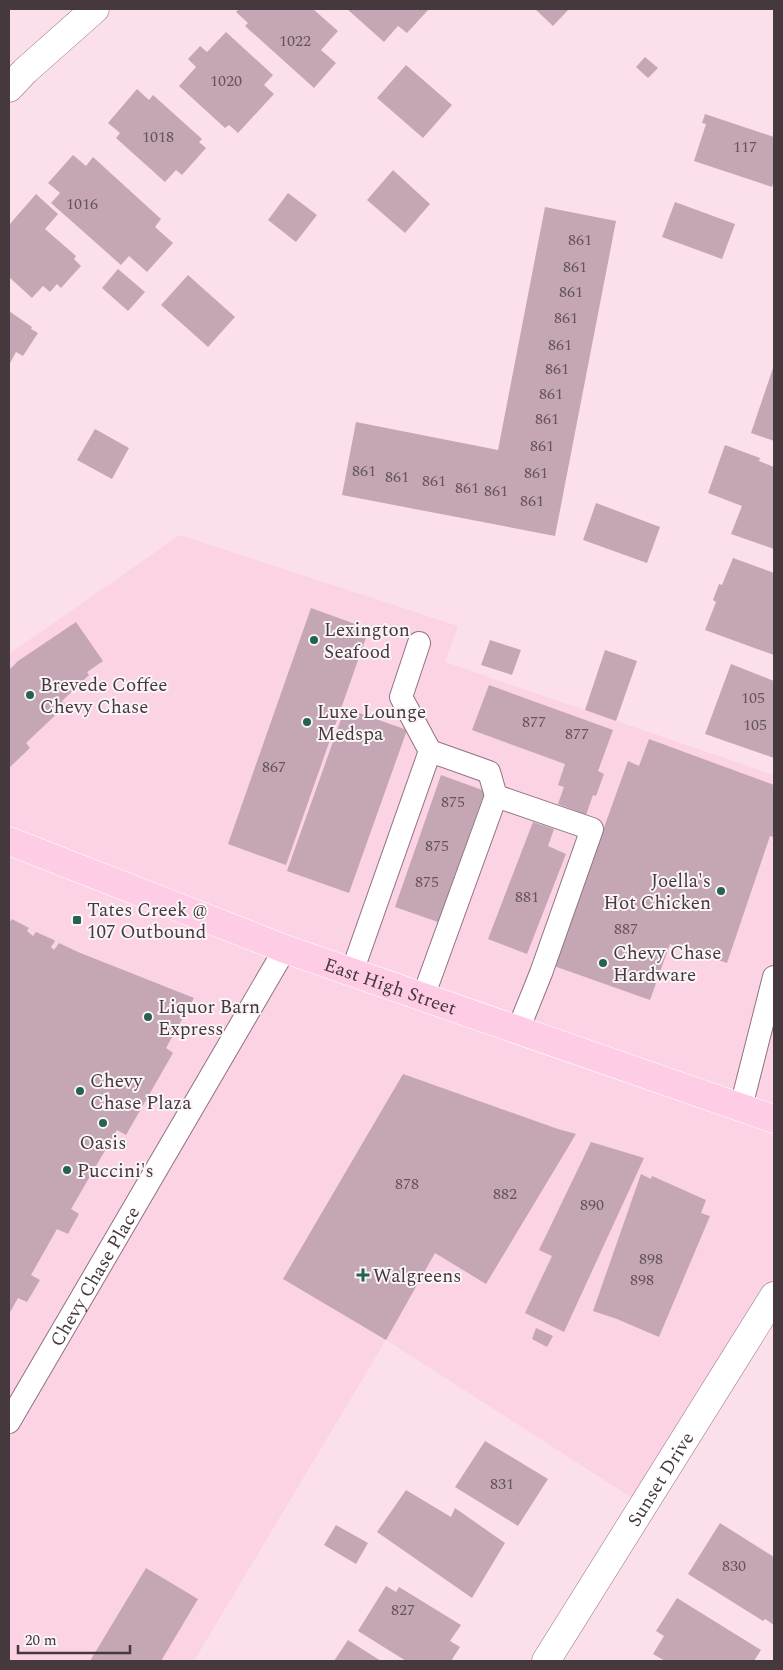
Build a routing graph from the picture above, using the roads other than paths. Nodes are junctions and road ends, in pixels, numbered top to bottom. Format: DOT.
graph roads {
  1 [pos="94,9"];
  2 [pos="9,88"];
  3 [pos="419,643"];
  4 [pos="430,750"];
  5 [pos="496,796"];
  6 [pos="9,841"];
  7 [pos="285,949"];
  8 [pos="352,972"];
  9 [pos="774,977"];
  10 [pos="423,997"];
  11 [pos="518,1030"];
  12 [pos="741,1107"];
  13 [pos="774,1119"];
  14 [pos="774,1296"];
  15 [pos="9,1422"];
  16 [pos="546,1661"];
  1 -- 2 [label="street"];
  3 -- 4 [label="lane"];
  4 -- 5 [label="lane"];
  4 -- 8 [label="lane"];
  5 -- 10 [label="lane"];
  5 -- 11 [label="lane"];
  6 -- 7 [label="main road, East High Street"];
  7 -- 8 [label="main road, East High Street"];
  7 -- 15 [label="lane, Chevy Chase Place"];
  8 -- 10 [label="main road, East High Street"];
  9 -- 12 [label="lane"];
  10 -- 11 [label="main road, East High Street"];
  11 -- 12 [label="main road, East High Street"];
  12 -- 13 [label="main road, East High Street"];
  14 -- 16 [label="street, Sunset Drive"];
}
